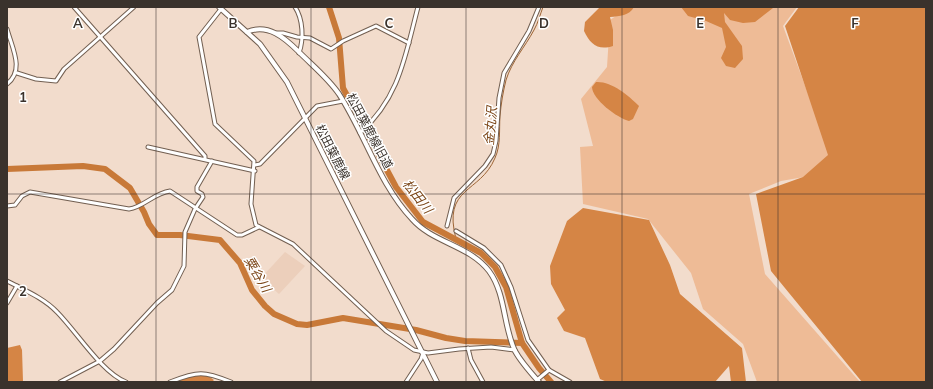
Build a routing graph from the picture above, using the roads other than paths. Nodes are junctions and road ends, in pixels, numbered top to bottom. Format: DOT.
graph roads {
  1 [pos="74,7"];
  2 [pos="134,7"];
  3 [pos="295,7"];
  4 [pos="418,7"];
  5 [pos="539,7"];
  6 [pos="220,8"];
  7 [pos="7,29"];
  8 [pos="247,32"];
  9 [pos="277,33"];
  10 [pos="101,36"];
  11 [pos="303,37"];
  12 [pos="409,43"];
  13 [pos="299,53"];
  14 [pos="17,73"];
  15 [pos="7,84"];
  16 [pos="343,102"];
  17 [pos="305,118"];
  18 [pos="360,132"];
  19 [pos="148,147"];
  20 [pos="205,159"];
  21 [pos="212,161"];
  22 [pos="255,165"];
  23 [pos="255,171"];
  24 [pos="7,206"];
  25 [pos="195,208"];
  26 [pos="447,226"];
  27 [pos="259,228"];
  28 [pos="456,231"];
  29 [pos="7,281"];
  30 [pos="17,286"];
  31 [pos="7,303"];
  32 [pos="468,348"];
  33 [pos="514,349"];
  34 [pos="423,353"];
  35 [pos="100,361"];
  36 [pos="548,371"];
  37 [pos="115,377"];
  38 [pos="539,380"];
  39 [pos="60,382"];
  40 [pos="114,382"];
  41 [pos="126,382"];
  42 [pos="170,382"];
  43 [pos="231,382"];
  44 [pos="406,382"];
  45 [pos="437,382"];
  46 [pos="483,382"];
  47 [pos="570,382"];
  1 -- 10 [label="street"];
  2 -- 10 [label="street"];
  3 -- 11 [label="street"];
  4 -- 12 [label="street"];
  5 -- 26 [label="street"];
  6 -- 8 [label="street, 松田葉鹿線"];
  6 -- 22 [label="street"];
  7 -- 14 [label="street"];
  8 -- 9 [label="street"];
  8 -- 17 [label="street, 松田葉鹿線"];
  9 -- 11 [label="street"];
  9 -- 13 [label="street, 松田葉鹿線旧道"];
  10 -- 14 [label="street"];
  10 -- 20 [label="street"];
  11 -- 12 [label="street"];
  11 -- 13 [label="street"];
  12 -- 18 [label="street"];
  13 -- 16 [label="street, 松田葉鹿線旧道"];
  14 -- 15 [label="street"];
  16 -- 17 [label="street"];
  16 -- 18 [label="street, 松田葉鹿線旧道"];
  17 -- 22 [label="street"];
  17 -- 34 [label="street, 松田葉鹿線"];
  18 -- 33 [label="street, 松田葉鹿線旧道"];
  19 -- 20 [label="street"];
  20 -- 21 [label="street"];
  21 -- 23 [label="street"];
  21 -- 25 [label="street"];
  22 -- 23 [label="street"];
  23 -- 27 [label="street"];
  24 -- 25 [label="street"];
  25 -- 27 [label="street"];
  25 -- 35 [label="street"];
  27 -- 34 [label="street"];
  28 -- 36 [label="street"];
  29 -- 30 [label="street"];
  30 -- 31 [label="street"];
  30 -- 35 [label="street"];
  32 -- 33 [label="street"];
  32 -- 34 [label="street"];
  32 -- 46 [label="street"];
  33 -- 38 [label="street"];
  34 -- 44 [label="street"];
  34 -- 45 [label="street"];
  35 -- 37 [label="street"];
  35 -- 39 [label="street"];
  36 -- 38 [label="street"];
  36 -- 47 [label="street"];
  37 -- 40 [label="street"];
  37 -- 41 [label="street"];
  42 -- 43 [label="street"];
}
